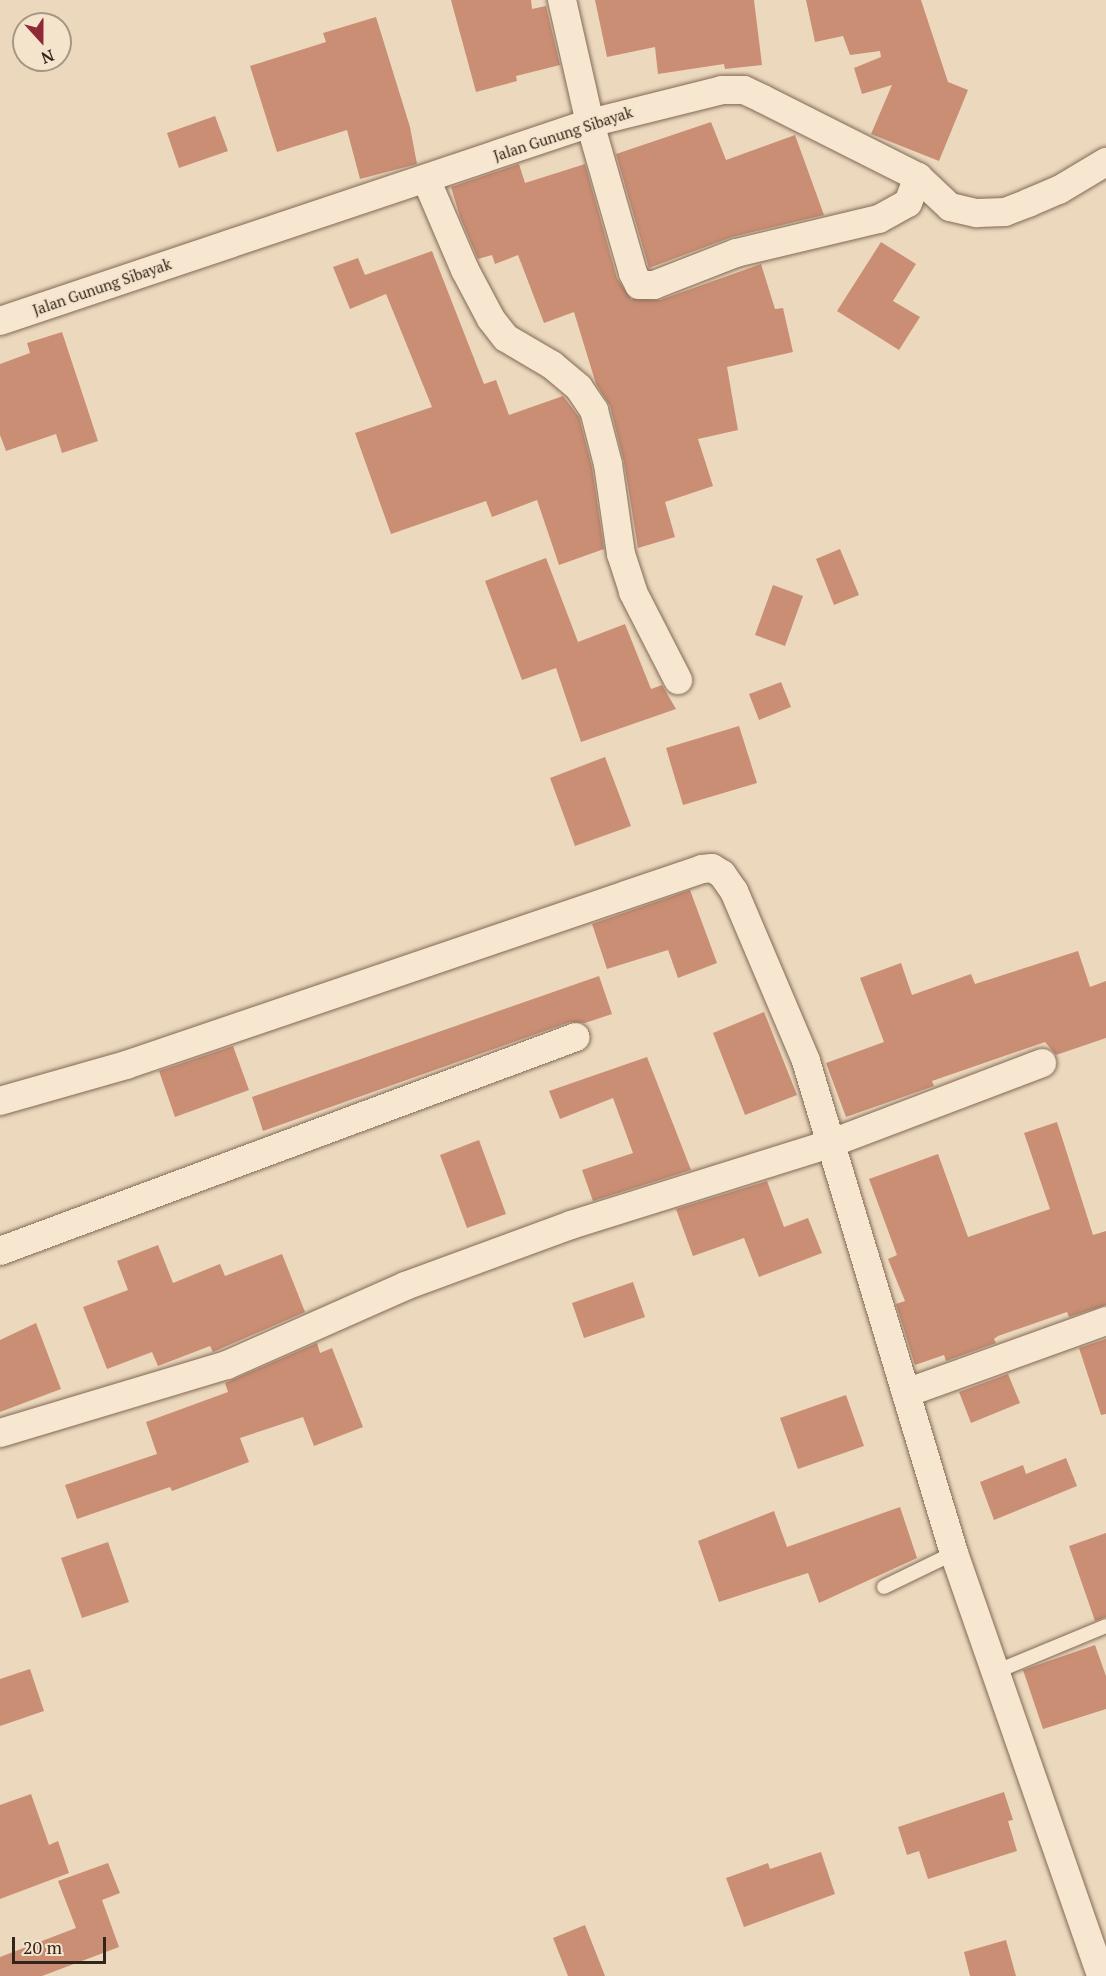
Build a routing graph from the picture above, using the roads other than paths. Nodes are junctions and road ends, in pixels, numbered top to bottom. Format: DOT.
graph roads {
  1 [pos="562,0"];
  2 [pos="590,123"];
  3 [pos="1106,162"];
  4 [pos="918,177"];
  5 [pos="426,179"];
  6 [pos="0,321"];
  7 [pos="678,680"];
  8 [pos="576,1037"];
  9 [pos="1042,1063"];
  10 [pos="0,1101"];
  11 [pos="829,1144"];
  12 [pos="0,1251"];
  13 [pos="1106,1321"];
  14 [pos="906,1393"];
  15 [pos="0,1433"];
  16 [pos="954,1553"];
  17 [pos="884,1587"];
  18 [pos="1106,1626"];
  19 [pos="995,1672"];
  20 [pos="1101,1976"];
  1 -- 2 [label="street"];
  2 -- 4 [label="street, Jalan Gunung Sibayak"];
  2 -- 4 [label="street"];
  2 -- 5 [label="street, Jalan Gunung Sibayak"];
  3 -- 4 [label="street, Jalan Gunung Sibayak"];
  5 -- 6 [label="street, Jalan Gunung Sibayak"];
  5 -- 7 [label="street"];
  8 -- 12 [label="street"];
  9 -- 11 [label="street"];
  10 -- 11 [label="street"];
  11 -- 14 [label="street"];
  11 -- 15 [label="street"];
  13 -- 14 [label="street"];
  14 -- 16 [label="street"];
  16 -- 17 [label="lane"];
  16 -- 19 [label="street"];
  18 -- 19 [label="lane"];
  19 -- 20 [label="street"];
}
